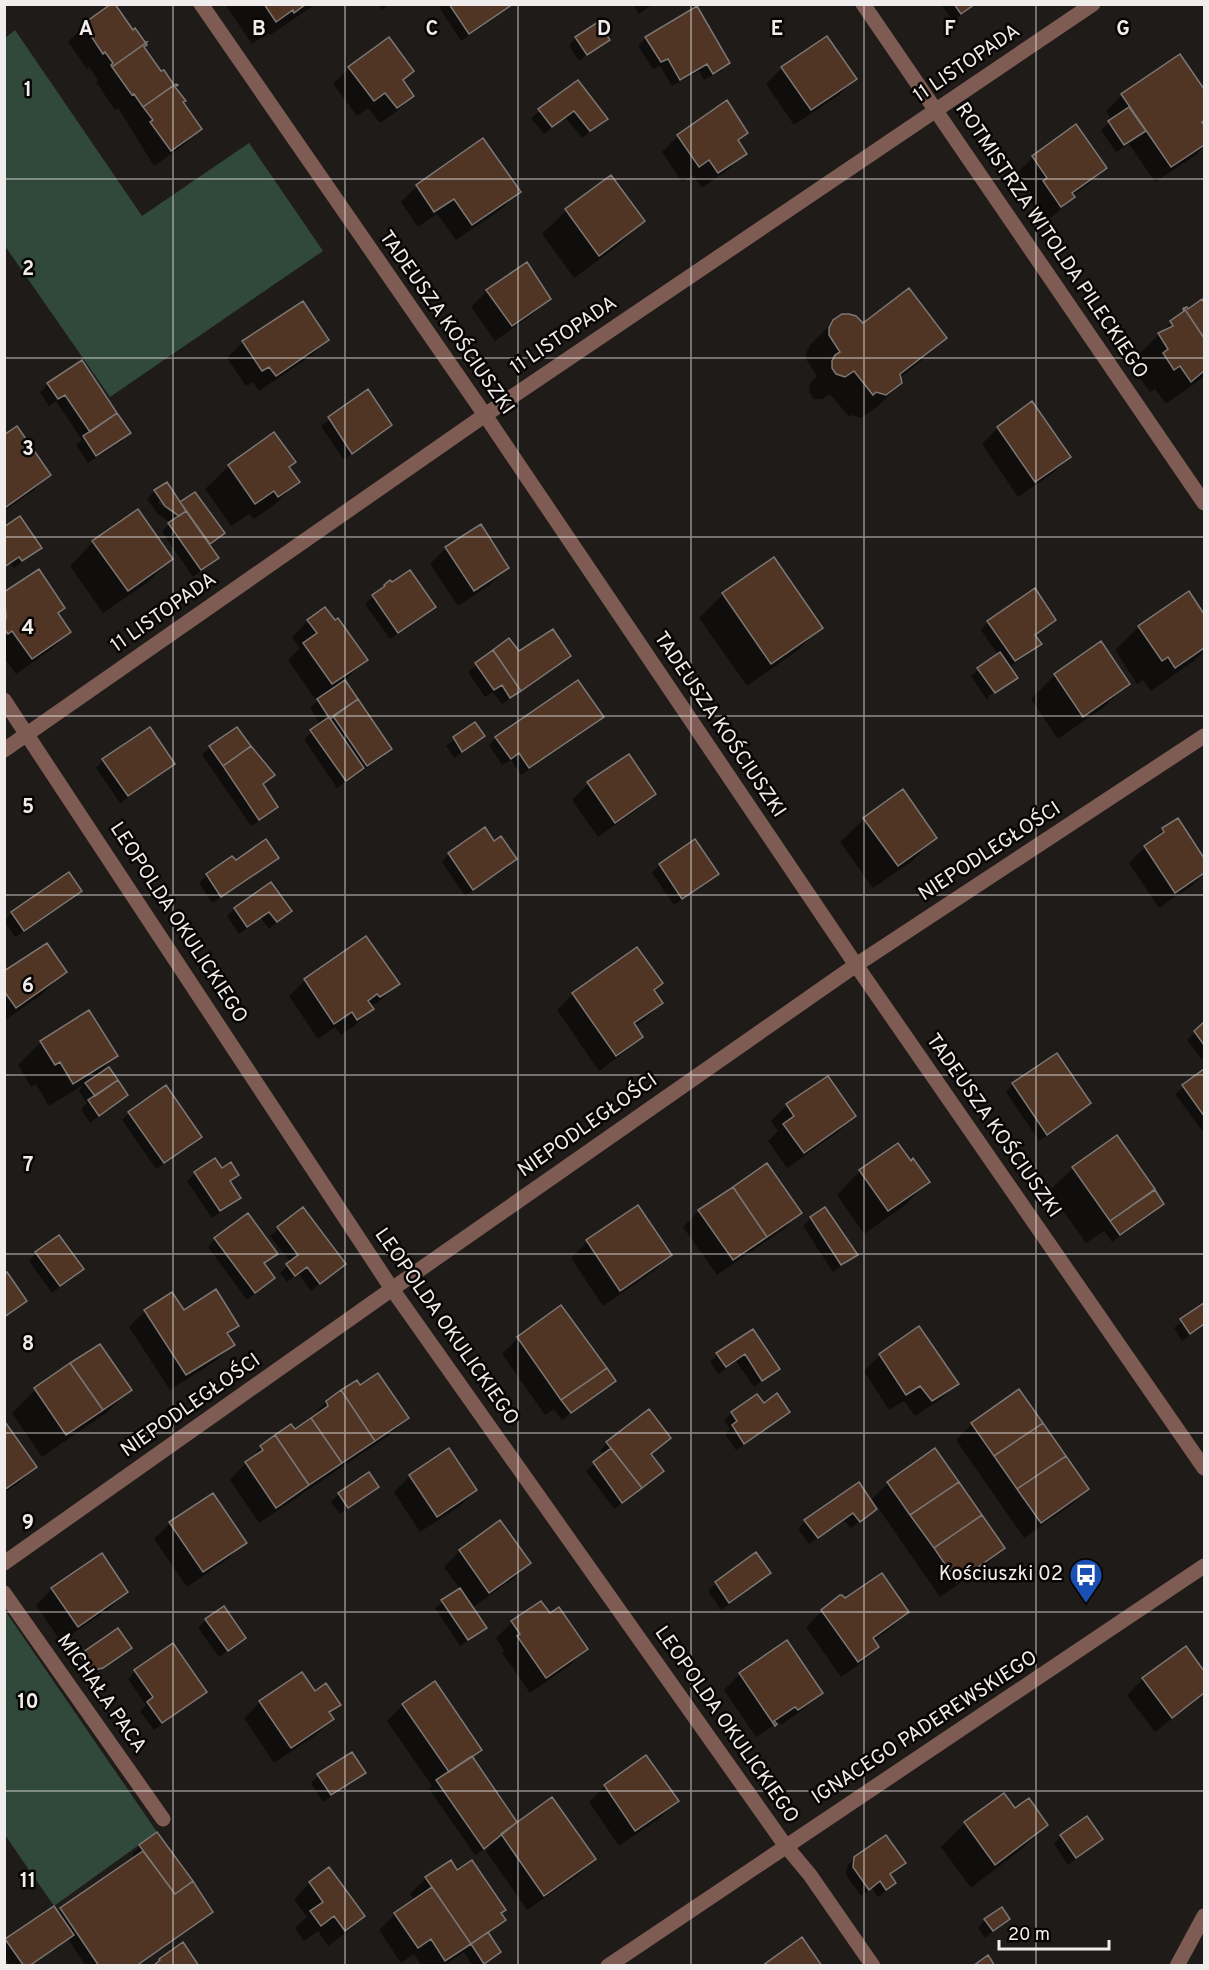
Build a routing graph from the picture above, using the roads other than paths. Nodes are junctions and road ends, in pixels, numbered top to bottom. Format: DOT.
graph roads {
  1 [pos="201,4"];
  2 [pos="863,4"];
  3 [pos="1093,4"];
  4 [pos="936,110"];
  5 [pos="485,415"];
  6 [pos="1204,503"];
  7 [pos="4,700"];
  8 [pos="27,734"];
  9 [pos="1204,736"];
  10 [pos="4,750"];
  11 [pos="856,965"];
  12 [pos="392,1289"];
  13 [pos="1204,1468"];
  14 [pos="4,1563"];
  15 [pos="1204,1566"];
  16 [pos="4,1593"];
  17 [pos="163,1820"];
  18 [pos="785,1845"];
  19 [pos="1204,1916"];
  20 [pos="608,1965"];
  21 [pos="873,1965"];
  22 [pos="1177,1965"];
  1 -- 5 [label="street, TADEUSZA KOŚCIUSZKI"];
  2 -- 4 [label="street, ROTMISTRZA WITOLDA PILECKIEGO"];
  3 -- 4 [label="street, 11 LISTOPADA"];
  4 -- 5 [label="street, 11 LISTOPADA"];
  4 -- 6 [label="street, ROTMISTRZA WITOLDA PILECKIEGO"];
  5 -- 8 [label="street, 11 LISTOPADA"];
  5 -- 11 [label="street, TADEUSZA KOŚCIUSZKI"];
  7 -- 8 [label="street, LEOPOLDA OKULICKIEGO"];
  8 -- 10 [label="street, 11 LISTOPADA"];
  8 -- 12 [label="street, LEOPOLDA OKULICKIEGO"];
  9 -- 11 [label="street, NIEPODLEGŁOŚCI"];
  11 -- 12 [label="street, NIEPODLEGŁOŚCI"];
  11 -- 13 [label="street, TADEUSZA KOŚCIUSZKI"];
  12 -- 14 [label="street, NIEPODLEGŁOŚCI"];
  12 -- 18 [label="street, LEOPOLDA OKULICKIEGO"];
  15 -- 18 [label="street, IGNACEGO PADEREWSKIEGO"];
  16 -- 17 [label="street, MICHAŁA PACA"];
  18 -- 20 [label="street, IGNACEGO PADEREWSKIEGO"];
  18 -- 21 [label="street, LEOPOLDA OKULICKIEGO"];
  19 -- 22 [label="street"];
}
